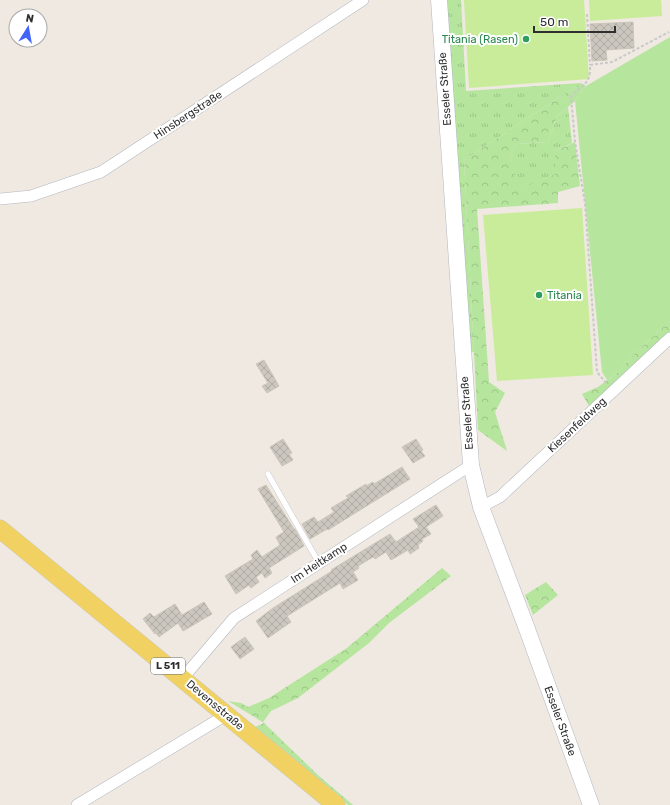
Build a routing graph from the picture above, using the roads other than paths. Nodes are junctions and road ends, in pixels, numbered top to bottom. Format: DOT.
graph roads {
  1 [pos="363,0"];
  2 [pos="439,0"];
  3 [pos="0,199"];
  4 [pos="670,338"];
  5 [pos="471,465"];
  6 [pos="268,474"];
  7 [pos="480,507"];
  8 [pos="0,530"];
  9 [pos="319,563"];
  10 [pos="183,678"];
  11 [pos="226,715"];
  12 [pos="77,805"];
  13 [pos="336,805"];
  14 [pos="591,805"];
  1 -- 3 [label="street, Hinsbergstraße"];
  2 -- 5 [label="main road, Esseler Straße"];
  4 -- 7 [label="street, Kiesenfeldweg"];
  5 -- 7 [label="main road, Esseler Straße"];
  5 -- 9 [label="street, Im Heitkamp"];
  6 -- 9 [label="lane"];
  7 -- 14 [label="main road, Esseler Straße"];
  8 -- 10 [label="main road, Devensstraße / L 511"];
  9 -- 10 [label="street, Im Heitkamp"];
  10 -- 11 [label="main road, Devensstraße / L 511"];
  11 -- 12 [label="street"];
  11 -- 13 [label="main road, Devensstraße / L 511"];
}
